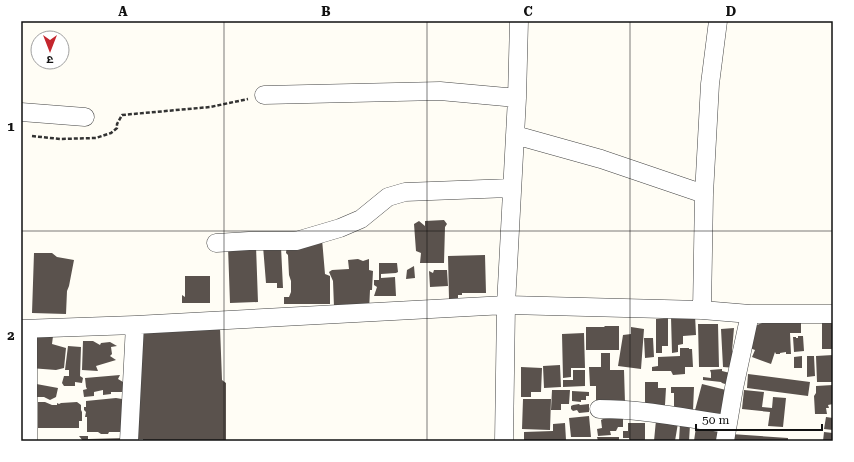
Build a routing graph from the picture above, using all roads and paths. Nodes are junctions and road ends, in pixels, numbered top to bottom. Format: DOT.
graph roads {
  1 [pos="519,21"];
  2 [pos="718,21"];
  3 [pos="264,95"];
  4 [pos="517,98"];
  5 [pos="21,112"];
  6 [pos="85,117"];
  7 [pos="515,135"];
  8 [pos="32,136"];
  9 [pos="512,188"];
  10 [pos="704,194"];
  11 [pos="216,242"];
  12 [pos="506,305"];
  13 [pos="702,310"];
  14 [pos="750,314"];
  15 [pos="833,314"];
  16 [pos="136,325"];
  17 [pos="24,329"];
  18 [pos="599,408"];
  19 [pos="726,433"];
  20 [pos="28,441"];
  21 [pos="129,441"];
  22 [pos="504,441"];
  1 -- 4 [label="street"];
  2 -- 10 [label="street"];
  3 -- 4 [label="street"];
  3 -- 8 [label="path"];
  4 -- 7 [label="street"];
  5 -- 6 [label="street"];
  7 -- 9 [label="street"];
  7 -- 10 [label="street"];
  9 -- 11 [label="street"];
  9 -- 12 [label="street"];
  10 -- 13 [label="street"];
  12 -- 13 [label="street"];
  12 -- 16 [label="street"];
  12 -- 22 [label="street"];
  13 -- 14 [label="street"];
  14 -- 15 [label="street"];
  14 -- 19 [label="street"];
  16 -- 17 [label="street"];
  16 -- 21 [label="street"];
  17 -- 20 [label="street"];
  18 -- 19 [label="street"];
}
